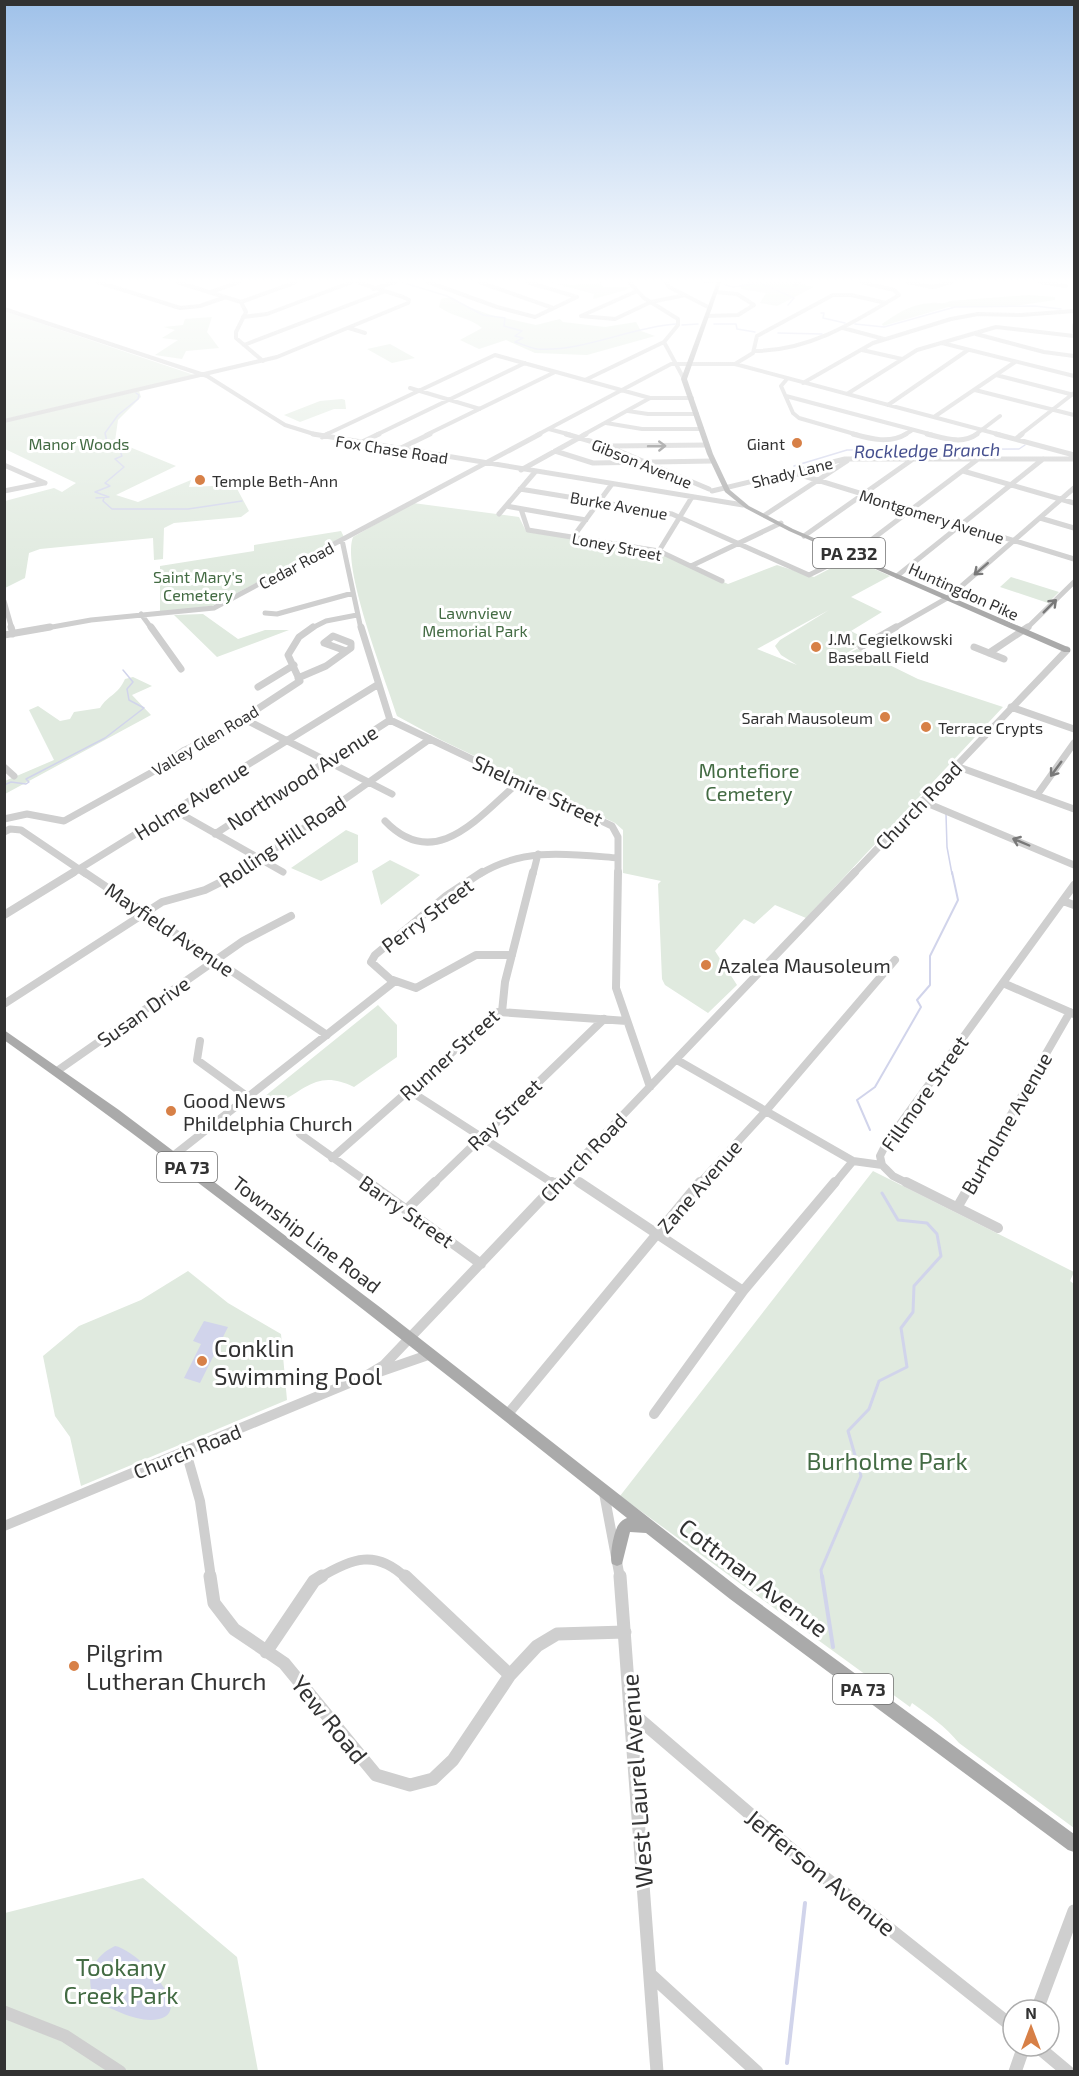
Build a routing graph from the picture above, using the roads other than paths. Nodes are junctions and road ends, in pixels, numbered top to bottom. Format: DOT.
graph roads {
  1 [pos="191,379"];
  2 [pos="210,379"];
  3 [pos="446,379"];
  4 [pos="493,379"];
  5 [pos="541,379"];
  6 [pos="581,379"];
  7 [pos="643,379"];
  8 [pos="684,379"];
  9 [pos="690,379"];
  10 [pos="787,379"];
  11 [pos="808,379"];
  12 [pos="871,379"];
  13 [pos="927,379"];
  14 [pos="991,379"];
  15 [pos="1012,379"];
  16 [pos="585,380"];
  17 [pos="802,382"];
  18 [pos="410,388"];
  19 [pos="622,390"];
  20 [pos="975,390"];
  21 [pos="420,391"];
  22 [pos="847,394"];
  23 [pos="1074,394"];
  24 [pos="786,396"];
  25 [pos="651,398"];
  26 [pos="692,398"];
  27 [pos="450,400"];
  28 [pos="888,405"];
  29 [pos="480,409"];
  30 [pos="1053,410"];
  31 [pos="628,411"];
  32 [pos="697,414"];
  33 [pos="1074,415"];
  34 [pos="1000,416"];
  35 [pos="934,417"];
  36 [pos="4,421"];
  37 [pos="606,423"];
  38 [pos="549,429"];
  39 [pos="702,429"];
  40 [pos="911,430"];
  41 [pos="981,430"];
  42 [pos="322,437"];
  43 [pos="579,438"];
  44 [pos="1016,439"];
  45 [pos="358,444"];
  46 [pos="707,445"];
  47 [pos="607,446"];
  48 [pos="397,450"];
  49 [pos="555,451"];
  50 [pos="1074,457"];
  51 [pos="850,459"];
  52 [pos="913,459"];
  53 [pos="978,459"];
  54 [pos="1043,459"];
  55 [pos="643,462"];
  56 [pos="713,462"];
  57 [pos="593,463"];
  58 [pos="483,464"];
  59 [pos="4,465"];
  60 [pos="521,470"];
  61 [pos="963,471"];
  62 [pos="535,472"];
  63 [pos="790,472"];
  64 [pos="580,479"];
  65 [pos="817,480"];
  66 [pos="612,484"];
  67 [pos="1012,484"];
  68 [pos="723,488"];
  69 [pos="1074,488"];
  70 [pos="520,489"];
  71 [pos="4,491"];
  72 [pos="704,492"];
  73 [pos="864,495"];
  74 [pos="1062,499"];
  75 [pos="599,502"];
  76 [pos="1074,502"];
  77 [pos="743,505"];
  78 [pos="506,506"];
  79 [pos="521,509"];
  80 [pos="912,509"];
  81 [pos="499,514"];
  82 [pos="765,515"];
  83 [pos="680,516"];
  84 [pos="1040,518"];
  85 [pos="586,520"];
  86 [pos="780,524"];
  87 [pos="962,525"];
  88 [pos="1074,528"];
  89 [pos="805,535"];
  90 [pos="573,537"];
  91 [pos="1014,541"];
  92 [pos="736,544"];
  93 [pos="344,545"];
  94 [pos="659,551"];
  95 [pos="851,555"];
  96 [pos="1074,559"];
  97 [pos="690,566"];
  98 [pos="898,575"];
  99 [pos="722,580"];
  100 [pos="1074,582"];
  101 [pos="353,593"];
  102 [pos="947,598"];
  103 [pos="4,601"];
  104 [pos="141,614"];
  105 [pos="265,614"];
  106 [pos="357,615"];
  107 [pos="1024,631"];
  108 [pos="13,634"];
  109 [pos="4,635"];
  110 [pos="861,647"];
  111 [pos="975,647"];
  112 [pos="346,651"];
  113 [pos="1071,652"];
  114 [pos="989,653"];
  115 [pos="1004,659"];
  116 [pos="294,665"];
  117 [pos="181,669"];
  118 [pos="298,678"];
  119 [pos="377,685"];
  120 [pos="258,687"];
  121 [pos="1011,707"];
  122 [pos="390,720"];
  123 [pos="249,721"];
  124 [pos="1074,729"];
  125 [pos="430,739"];
  126 [pos="286,740"];
  127 [pos="1074,743"];
  128 [pos="326,760"];
  129 [pos="956,766"];
  130 [pos="4,767"];
  131 [pos="14,776"];
  132 [pos="520,781"];
  133 [pos="370,782"];
  134 [pos="392,794"];
  135 [pos="1037,795"];
  136 [pos="922,801"];
  137 [pos="1074,809"];
  138 [pos="174,810"];
  139 [pos="4,819"];
  140 [pos="385,821"];
  141 [pos="7,831"];
  142 [pos="215,834"];
  143 [pos="538,854"];
  144 [pos="618,858"];
  145 [pos="259,860"];
  146 [pos="1074,865"];
  147 [pos="82,869"];
  148 [pos="283,872"];
  149 [pos="1074,885"];
  150 [pos="1068,898"];
  151 [pos="1074,906"];
  152 [pos="145,912"];
  153 [pos="4,915"];
  154 [pos="291,916"];
  155 [pos="512,955"];
  156 [pos="216,960"];
  157 [pos="895,960"];
  158 [pos="395,981"];
  159 [pos="1003,983"];
  160 [pos="4,1004"];
  161 [pos="498,1012"];
  162 [pos="1072,1013"];
  163 [pos="604,1019"];
  164 [pos="627,1021"];
  165 [pos="4,1034"];
  166 [pos="327,1035"];
  167 [pos="200,1041"];
  168 [pos="676,1060"];
  169 [pos="57,1071"];
  170 [pos="650,1087"];
  171 [pos="410,1090"];
  172 [pos="248,1097"];
  173 [pos="765,1112"];
  174 [pos="300,1134"];
  175 [pos="479,1137"];
  176 [pos="173,1156"];
  177 [pos="332,1158"];
  178 [pos="853,1161"];
  179 [pos="882,1165"];
  180 [pos="566,1174"];
  181 [pos="556,1185"];
  182 [pos="958,1206"];
  183 [pos="406,1210"];
  184 [pos="998,1228"];
  185 [pos="657,1234"];
  186 [pos="481,1264"];
  187 [pos="743,1292"];
  188 [pos="411,1339"];
  189 [pos="431,1354"];
  190 [pos="364,1377"];
  191 [pos="654,1414"];
  192 [pos="507,1415"];
  193 [pos="186,1452"];
  194 [pos="604,1493"];
  195 [pos="4,1526"];
  196 [pos="653,1531"];
  197 [pos="617,1559"];
  198 [pos="625,1632"];
  199 [pos="266,1652"];
  200 [pos="510,1675"];
  201 [pos="632,1713"];
  202 [pos="1074,1844"];
  203 [pos="1074,1911"];
  204 [pos="651,1975"];
  205 [pos="1041,1998"];
  206 [pos="4,2012"];
  207 [pos="1001,2017"];
  208 [pos="1051,2058"];
  209 [pos="120,2072"];
  210 [pos="657,2072"];
  211 [pos="757,2072"];
  212 [pos="1068,2072"];
  1 -- 36 [label="street"];
  2 -- 42 [label="street, Fox Chase Road"];
  3 -- 21 [label="street"];
  4 -- 27 [label="street"];
  5 -- 29 [label="street"];
  6 -- 16 [label="street"];
  7 -- 19 [label="street, Cedar Road"];
  8 -- 26 [label="main road, Huntingdon Pike / PA 232"];
  9 -- 26 [label="main road, Huntingdon Pike / PA 232"];
  10 -- 17 [label="street"];
  10 -- 24 [label="street"];
  11 -- 17 [label="street"];
  12 -- 22 [label="street"];
  13 -- 28 [label="street"];
  14 -- 20 [label="street"];
  15 -- 23 [label="street"];
  16 -- 19 [label="street"];
  17 -- 22 [label="street"];
  18 -- 21 [label="street"];
  19 -- 25 [label="street"];
  19 -- 38 [label="street, Cedar Road"];
  20 -- 30 [label="street"];
  20 -- 35 [label="street"];
  21 -- 27 [label="street"];
  21 -- 42 [label="street"];
  22 -- 28 [label="street"];
  23 -- 30 [label="street"];
  24 -- 40 [label="street"];
  24 -- 40 [label="street"];
  25 -- 26 [label="street"];
  25 -- 31 [label="street"];
  26 -- 32 [label="main road, Huntingdon Pike / PA 232"];
  27 -- 29 [label="street"];
  27 -- 45 [label="street"];
  28 -- 35 [label="street"];
  29 -- 48 [label="street"];
  30 -- 33 [label="street"];
  30 -- 44 [label="street"];
  31 -- 32 [label="street"];
  31 -- 37 [label="street"];
  32 -- 39 [label="main road, Huntingdon Pike / PA 232"];
  34 -- 41 [label="street"];
  35 -- 41 [label="street"];
  37 -- 39 [label="street"];
  37 -- 43 [label="street"];
  38 -- 43 [label="street, Gibson Avenue"];
  38 -- 58 [label="street, Cedar Road"];
  39 -- 46 [label="main road, Huntingdon Pike / PA 232"];
  40 -- 41 [label="street"];
  41 -- 44 [label="street"];
  42 -- 45 [label="street, Fox Chase Road"];
  43 -- 47 [label="street, Gibson Avenue"];
  43 -- 49 [label="street"];
  44 -- 50 [label="street"];
  45 -- 48 [label="street, Fox Chase Road"];
  47 -- 46 [label="street, one-way"];
  46 -- 56 [label="main road, Huntingdon Pike / PA 232"];
  47 -- 55 [label="street, Gibson Avenue"];
  48 -- 58 [label="street, Fox Chase Road"];
  49 -- 57 [label="street"];
  49 -- 60 [label="street"];
  50 -- 54 [label="street, Shady Lane"];
  51 -- 52 [label="street, Shady Lane"];
  51 -- 63 [label="street, Shady Lane"];
  51 -- 65 [label="street"];
  52 -- 53 [label="street, Shady Lane"];
  52 -- 73 [label="street"];
  53 -- 54 [label="street, Shady Lane"];
  53 -- 61 [label="street"];
  54 -- 67 [label="street"];
  55 -- 56 [label="street"];
  55 -- 57 [label="street"];
  55 -- 72 [label="street, Gibson Avenue"];
  56 -- 68 [label="main road, Huntingdon Pike / PA 232"];
  57 -- 64 [label="street"];
  58 -- 60 [label="street, Fox Chase Road"];
  58 -- 93 [label="street, Cedar Road"];
  59 -- 71 [label="street"];
  60 -- 62 [label="street, Fox Chase Road"];
  61 -- 67 [label="street"];
  61 -- 80 [label="street"];
  62 -- 64 [label="street, Fox Chase Road"];
  62 -- 70 [label="street"];
  63 -- 65 [label="street, Montgomery Avenue"];
  63 -- 68 [label="street, Shady Lane"];
  64 -- 66 [label="street, Fox Chase Road"];
  65 -- 73 [label="street, Montgomery Avenue"];
  65 -- 82 [label="street"];
  66 -- 72 [label="street, Fox Chase Road"];
  66 -- 75 [label="street"];
  67 -- 74 [label="street"];
  67 -- 87 [label="street"];
  68 -- 72 [label="street, Shady Lane"];
  68 -- 77 [label="main road, Huntingdon Pike / PA 232"];
  68 -- 82 [label="main road, Huntingdon Pike / PA 232"];
  69 -- 74 [label="street"];
  70 -- 75 [label="street, Burke Avenue"];
  70 -- 78 [label="street"];
  72 -- 77 [label="street, Fox Chase Road"];
  72 -- 83 [label="street"];
  73 -- 80 [label="street, Montgomery Avenue"];
  73 -- 89 [label="street"];
  74 -- 76 [label="street"];
  74 -- 84 [label="street"];
  75 -- 83 [label="street, Burke Avenue"];
  75 -- 85 [label="street"];
  77 -- 86 [label="main road, Huntingdon Pike / PA 232"];
  78 -- 79 [label="street"];
  78 -- 81 [label="street"];
  79 -- 85 [label="street"];
  79 -- 90 [label="street, Loney Street"];
  80 -- 87 [label="street, Montgomery Avenue"];
  80 -- 95 [label="street"];
  82 -- 86 [label="main road, Huntingdon Pike / PA 232"];
  83 -- 92 [label="street, Burke Avenue"];
  83 -- 94 [label="street"];
  84 -- 88 [label="street"];
  84 -- 91 [label="street"];
  85 -- 90 [label="street"];
  86 -- 89 [label="main road, Huntingdon Pike / PA 232"];
  86 -- 92 [label="street"];
  87 -- 91 [label="street, Montgomery Avenue"];
  87 -- 98 [label="street"];
  89 -- 95 [label="main road, Huntingdon Pike / PA 232"];
  90 -- 94 [label="street, Loney Street"];
  91 -- 96 [label="street, Montgomery Avenue"];
  91 -- 102 [label="street, one-way"];
  92 -- 95 [label="street, Burke Avenue"];
  92 -- 97 [label="street"];
  93 -- 101 [label="street"];
  93 -- 104 [label="street, Cedar Road"];
  94 -- 97 [label="street, Loney Street"];
  95 -- 98 [label="main road, Huntingdon Pike / PA 232"];
  97 -- 99 [label="street, Loney Street"];
  98 -- 102 [label="main road, Huntingdon Pike / PA 232"];
  107 -- 100 [label="street, one-way"];
  101 -- 105 [label="street"];
  101 -- 106 [label="street"];
  102 -- 107 [label="main road, Huntingdon Pike / PA 232"];
  102 -- 110 [label="street"];
  103 -- 108 [label="street"];
  104 -- 108 [label="street, Cedar Road"];
  104 -- 117 [label="street"];
  106 -- 116 [label="street"];
  106 -- 119 [label="street"];
  107 -- 113 [label="main road, Huntingdon Pike / PA 232"];
  107 -- 114 [label="street"];
  108 -- 109 [label="street, Cedar Road"];
  111 -- 114 [label="street"];
  112 -- 118 [label="street, Valley Glen Road"];
  113 -- 121 [label="street, Church Road"];
  114 -- 115 [label="street"];
  116 -- 118 [label="street"];
  116 -- 120 [label="street"];
  118 -- 139 [label="street, Valley Glen Road"];
  119 -- 122 [label="street"];
  119 -- 126 [label="street, Holme Avenue"];
  121 -- 124 [label="street"];
  121 -- 129 [label="street, Church Road"];
  122 -- 125 [label="street, Shelmire Street"];
  122 -- 128 [label="street, Northwood Avenue"];
  123 -- 126 [label="street"];
  125 -- 132 [label="street, Shelmire Street"];
  125 -- 133 [label="street, Rolling Hill Road"];
  126 -- 128 [label="street"];
  126 -- 138 [label="street, Holme Avenue"];
  127 -- 135 [label="street, one-way"];
  128 -- 133 [label="street"];
  128 -- 142 [label="street, Northwood Avenue"];
  129 -- 135 [label="street"];
  129 -- 136 [label="street, Church Road"];
  130 -- 131 [label="street"];
  132 -- 140 [label="street"];
  132 -- 144 [label="street, Shelmire Street"];
  133 -- 134 [label="street"];
  133 -- 145 [label="street, Rolling Hill Road"];
  135 -- 137 [label="street"];
  146 -- 136 [label="street, one-way"];
  136 -- 168 [label="street, Church Road"];
  138 -- 142 [label="street"];
  138 -- 147 [label="street, Holme Avenue"];
  141 -- 147 [label="street, Mayfield Avenue"];
  142 -- 145 [label="street"];
  143 -- 144 [label="street, Perry Street"];
  143 -- 155 [label="street, Runner Street"];
  143 -- 158 [label="street, Perry Street"];
  144 -- 164 [label="street, Shelmire Street"];
  145 -- 148 [label="street"];
  145 -- 152 [label="street, Rolling Hill Road"];
  147 -- 152 [label="street, Mayfield Avenue"];
  147 -- 153 [label="street, Holme Avenue"];
  149 -- 150 [label="street, Fillmore Street"];
  150 -- 151 [label="street"];
  150 -- 159 [label="street, Fillmore Street"];
  152 -- 156 [label="street, Mayfield Avenue"];
  152 -- 160 [label="street, Rolling Hill Road"];
  154 -- 156 [label="street, Susan Drive"];
  155 -- 158 [label="street"];
  155 -- 161 [label="street, Runner Street"];
  156 -- 166 [label="street, Mayfield Avenue"];
  156 -- 169 [label="street, Susan Drive"];
  157 -- 173 [label="street, Zane Avenue"];
  158 -- 166 [label="street, Perry Street"];
  159 -- 162 [label="street"];
  159 -- 179 [label="street, Fillmore Street"];
  161 -- 163 [label="street"];
  161 -- 171 [label="street, Runner Street"];
  162 -- 182 [label="street, Burholme Avenue"];
  163 -- 164 [label="street"];
  163 -- 175 [label="street, Ray Street"];
  164 -- 170 [label="street, Shelmire Street"];
  165 -- 169 [label="main road, Township Line Road / PA 73"];
  166 -- 172 [label="street, Perry Street"];
  167 -- 172 [label="street"];
  168 -- 170 [label="street, Church Road"];
  168 -- 173 [label="street"];
  169 -- 176 [label="main road, Township Line Road / PA 73"];
  170 -- 180 [label="street, Church Road"];
  171 -- 175 [label="street"];
  171 -- 177 [label="street, Runner Street"];
  172 -- 176 [label="street, Perry Street"];
  173 -- 178 [label="street"];
  173 -- 185 [label="street, Zane Avenue"];
  174 -- 177 [label="street, Barry Street"];
  175 -- 181 [label="street"];
  175 -- 183 [label="street, Ray Street"];
  176 -- 188 [label="main road, Township Line Road / PA 73"];
  177 -- 183 [label="street, Barry Street"];
  178 -- 179 [label="street, Fillmore Street"];
  178 -- 187 [label="street"];
  179 -- 182 [label="street"];
  180 -- 181 [label="street, Church Road"];
  180 -- 185 [label="street"];
  181 -- 186 [label="street, Church Road"];
  182 -- 184 [label="street"];
  183 -- 186 [label="street, Barry Street"];
  185 -- 187 [label="street"];
  185 -- 192 [label="street, Zane Avenue"];
  186 -- 188 [label="street, Church Road"];
  187 -- 191 [label="street"];
  188 -- 189 [label="main road, Cottman Avenue / PA 73"];
  188 -- 190 [label="street, Church Road"];
  189 -- 190 [label="street"];
  189 -- 192 [label="main road, Cottman Avenue / PA 73"];
  190 -- 193 [label="street, Church Road"];
  192 -- 194 [label="main road, Cottman Avenue / PA 73"];
  193 -- 195 [label="street, Church Road"];
  193 -- 199 [label="street, Yew Road"];
  194 -- 196 [label="main road, Cottman Avenue / PA 73"];
  194 -- 197 [label="street, West Laurel Avenue"];
  196 -- 197 [label="main road"];
  196 -- 202 [label="main road, Cottman Avenue / PA 73"];
  197 -- 198 [label="street, West Laurel Avenue"];
  198 -- 200 [label="street, Yew Road"];
  198 -- 201 [label="street, West Laurel Avenue"];
  199 -- 200 [label="street"];
  199 -- 200 [label="street, Yew Road"];
  201 -- 204 [label="street, West Laurel Avenue"];
  201 -- 207 [label="street, Jefferson Avenue"];
  203 -- 205 [label="street"];
  204 -- 210 [label="street, West Laurel Avenue"];
  204 -- 211 [label="street"];
  206 -- 209 [label="street"];
  208 -- 212 [label="street"];
}
